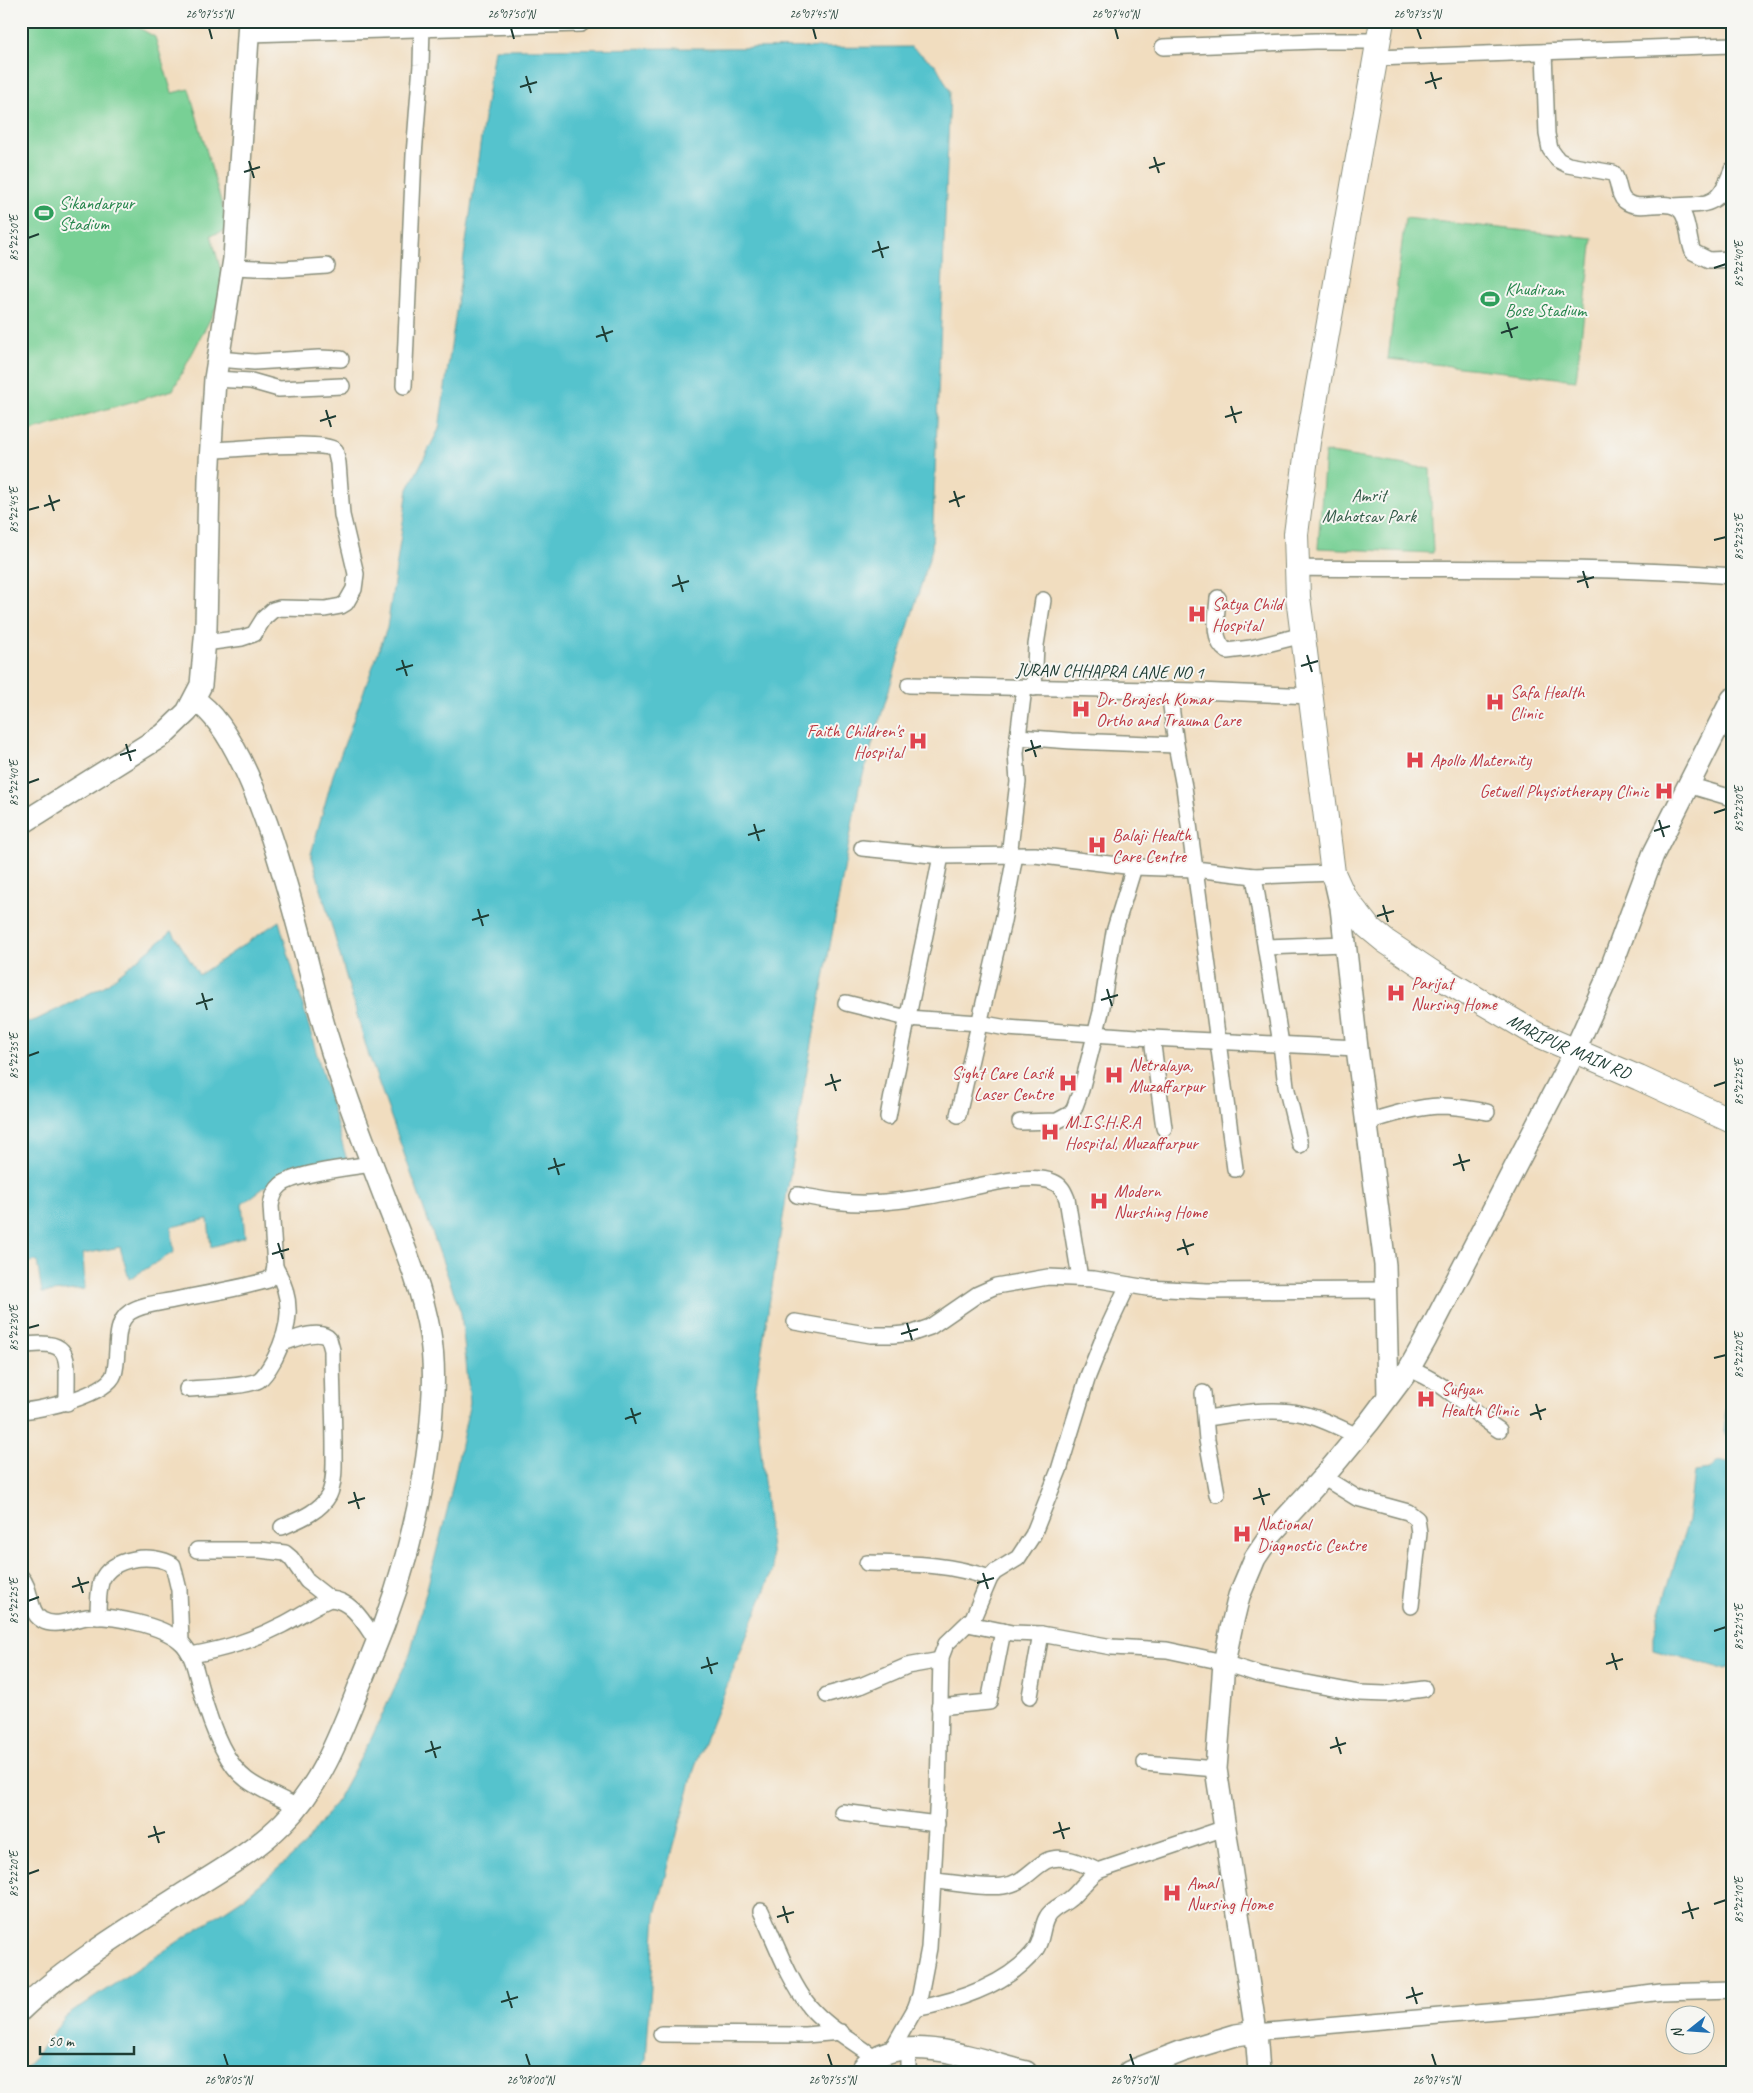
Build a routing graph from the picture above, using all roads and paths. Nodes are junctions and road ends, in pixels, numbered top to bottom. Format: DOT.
graph roads {
  1 [pos="580,21"];
  2 [pos="422,25"];
  3 [pos="249,26"];
  4 [pos="1379,40"];
  5 [pos="1732,45"];
  6 [pos="1163,47"];
  7 [pos="1544,52"];
  8 [pos="1732,170"];
  9 [pos="1674,206"];
  10 [pos="1732,259"];
  11 [pos="327,266"];
  12 [pos="233,267"];
  13 [pos="341,359"];
  14 [pos="216,369"];
  15 [pos="342,386"];
  16 [pos="404,386"];
  17 [pos="210,450"];
  18 [pos="1296,568"];
  19 [pos="1732,576"];
  20 [pos="1218,598"];
  21 [pos="1043,600"];
  22 [pos="1303,635"];
  23 [pos="205,643"];
  24 [pos="909,685"];
  25 [pos="1029,688"];
  26 [pos="1169,690"];
  27 [pos="1311,696"];
  28 [pos="194,700"];
  29 [pos="1732,700"];
  30 [pos="1018,737"];
  31 [pos="1176,745"];
  32 [pos="1688,785"];
  33 [pos="1732,798"];
  34 [pos="21,824"];
  35 [pos="862,848"];
  36 [pos="941,856"];
  37 [pos="1012,856"];
  38 [pos="1134,867"];
  39 [pos="1195,869"];
  40 [pos="1333,873"];
  41 [pos="1254,876"];
  42 [pos="1346,944"];
  43 [pos="1266,947"];
  44 [pos="846,1003"];
  45 [pos="907,1018"];
  46 [pos="980,1024"];
  47 [pos="1095,1033"];
  48 [pos="1152,1038"];
  49 [pos="1217,1041"];
  50 [pos="1281,1044"];
  51 [pos="1357,1048"];
  52 [pos="1574,1052"];
  53 [pos="1487,1112"];
  54 [pos="958,1115"];
  55 [pos="888,1117"];
  56 [pos="1732,1121"];
  57 [pos="1020,1122"];
  58 [pos="1367,1122"];
  59 [pos="1164,1128"];
  60 [pos="1300,1145"];
  61 [pos="372,1164"];
  62 [pos="1235,1168"];
  63 [pos="797,1195"];
  64 [pos="275,1267"];
  65 [pos="1080,1278"];
  66 [pos="1128,1285"];
  67 [pos="1386,1290"];
  68 [pos="795,1322"];
  69 [pos="283,1343"];
  70 [pos="21,1346"];
  71 [pos="1409,1368"];
  72 [pos="187,1389"];
  73 [pos="1203,1393"];
  74 [pos="1388,1395"];
  75 [pos="67,1403"];
  76 [pos="21,1411"];
  77 [pos="1206,1418"];
  78 [pos="1499,1430"];
  79 [pos="1357,1436"];
  80 [pos="1323,1477"];
  81 [pos="1216,1494"];
  82 [pos="282,1527"];
  83 [pos="197,1550"];
  84 [pos="866,1563"];
  85 [pos="21,1577"];
  86 [pos="990,1578"];
  87 [pos="330,1599"];
  88 [pos="1411,1606"];
  89 [pos="98,1617"];
  90 [pos="968,1624"];
  91 [pos="1003,1631"];
  92 [pos="1041,1634"];
  93 [pos="181,1642"];
  94 [pos="378,1642"];
  95 [pos="191,1655"];
  96 [pos="941,1660"];
  97 [pos="1224,1663"];
  98 [pos="1424,1689"];
  99 [pos="827,1695"];
  100 [pos="1030,1696"];
  101 [pos="939,1707"];
  102 [pos="1145,1762"];
  103 [pos="1216,1769"];
  104 [pos="298,1807"];
  105 [pos="842,1812"];
  106 [pos="937,1824"];
  107 [pos="1225,1828"];
  108 [pos="1098,1871"];
  109 [pos="934,1881"];
  110 [pos="761,1911"];
  111 [pos="1732,1990"];
  112 [pos="915,2009"];
  113 [pos="21,2010"];
  114 [pos="841,2032"];
  115 [pos="1256,2032"];
  116 [pos="660,2034"];
  117 [pos="883,2057"];
  118 [pos="1132,2071"];
  119 [pos="908,2072"];
  120 [pos="1026,2072"];
  121 [pos="1259,2072"];
  1 -- 2 [label="street"];
  2 -- 3 [label="street"];
  2 -- 16 [label="street"];
  3 -- 12 [label="street"];
  4 -- 6 [label="street"];
  4 -- 7 [label="street"];
  4 -- 18 [label="main road, MARIPUR MAIN RD"];
  5 -- 7 [label="street"];
  7 -- 9 [label="street"];
  8 -- 9 [label="street"];
  9 -- 10 [label="street"];
  11 -- 12 [label="street"];
  12 -- 14 [label="street"];
  13 -- 14 [label="street"];
  14 -- 15 [label="street"];
  14 -- 17 [label="street"];
  17 -- 23 [label="street"];
  17 -- 23 [label="street"];
  18 -- 19 [label="street"];
  18 -- 22 [label="main road, MARIPUR MAIN RD"];
  20 -- 22 [label="street"];
  21 -- 25 [label="street"];
  22 -- 27 [label="main road, MARIPUR MAIN RD"];
  23 -- 28 [label="street"];
  24 -- 25 [label="street, JURAN CHHAPRA LANE NO 1"];
  25 -- 26 [label="street, JURAN CHHAPRA LANE NO 1"];
  25 -- 30 [label="street"];
  26 -- 27 [label="street, JURAN CHHAPRA LANE NO 1"];
  26 -- 31 [label="street"];
  27 -- 40 [label="main road, MARIPUR MAIN RD"];
  28 -- 34 [label="street"];
  28 -- 61 [label="street"];
  29 -- 32 [label="street"];
  30 -- 31 [label="street"];
  30 -- 37 [label="street"];
  31 -- 39 [label="street"];
  32 -- 33 [label="street"];
  32 -- 52 [label="street"];
  35 -- 36 [label="street"];
  36 -- 37 [label="street"];
  36 -- 45 [label="street"];
  37 -- 38 [label="street"];
  37 -- 46 [label="street"];
  38 -- 39 [label="street"];
  38 -- 47 [label="street"];
  39 -- 41 [label="street"];
  39 -- 49 [label="street"];
  40 -- 41 [label="street"];
  40 -- 42 [label="street"];
  40 -- 52 [label="main road, MARIPUR MAIN RD"];
  41 -- 43 [label="street"];
  42 -- 43 [label="street"];
  42 -- 51 [label="street"];
  43 -- 50 [label="street"];
  44 -- 45 [label="street"];
  45 -- 46 [label="street"];
  45 -- 55 [label="street"];
  46 -- 47 [label="street"];
  46 -- 54 [label="street"];
  47 -- 48 [label="street"];
  47 -- 57 [label="street"];
  48 -- 49 [label="street"];
  48 -- 59 [label="street"];
  49 -- 50 [label="street"];
  49 -- 62 [label="street"];
  50 -- 51 [label="street"];
  50 -- 60 [label="street"];
  51 -- 58 [label="street"];
  52 -- 56 [label="main road, MARIPUR MAIN RD"];
  52 -- 71 [label="street"];
  53 -- 58 [label="street"];
  58 -- 67 [label="street"];
  61 -- 64 [label="street"];
  61 -- 94 [label="street"];
  63 -- 65 [label="street"];
  64 -- 69 [label="street"];
  64 -- 75 [label="street"];
  65 -- 66 [label="street"];
  65 -- 68 [label="street"];
  66 -- 67 [label="street"];
  66 -- 86 [label="street"];
  67 -- 74 [label="street"];
  69 -- 72 [label="street"];
  69 -- 82 [label="street"];
  70 -- 75 [label="street"];
  71 -- 74 [label="street"];
  71 -- 78 [label="street"];
  73 -- 77 [label="street"];
  74 -- 79 [label="street"];
  75 -- 76 [label="street"];
  77 -- 79 [label="street"];
  77 -- 81 [label="street"];
  79 -- 80 [label="street"];
  80 -- 88 [label="street"];
  80 -- 97 [label="street"];
  83 -- 87 [label="street"];
  84 -- 86 [label="street"];
  85 -- 89 [label="street"];
  86 -- 90 [label="street"];
  87 -- 94 [label="street"];
  87 -- 95 [label="street"];
  89 -- 93 [label="street"];
  89 -- 93 [label="street"];
  90 -- 91 [label="street"];
  90 -- 96 [label="street"];
  91 -- 92 [label="street"];
  91 -- 101 [label="street"];
  92 -- 97 [label="street"];
  92 -- 100 [label="street"];
  93 -- 95 [label="street"];
  94 -- 104 [label="street"];
  95 -- 104 [label="street"];
  96 -- 99 [label="street"];
  96 -- 101 [label="street"];
  97 -- 98 [label="street"];
  97 -- 103 [label="street"];
  101 -- 106 [label="street"];
  102 -- 103 [label="street"];
  103 -- 107 [label="street"];
  104 -- 113 [label="street"];
  105 -- 106 [label="street"];
  106 -- 109 [label="street"];
  107 -- 108 [label="street"];
  107 -- 115 [label="street"];
  108 -- 109 [label="street"];
  108 -- 112 [label="street"];
  109 -- 112 [label="street"];
  110 -- 114 [label="street"];
  111 -- 115 [label="street"];
  112 -- 117 [label="street"];
  114 -- 116 [label="street"];
  114 -- 117 [label="street"];
  115 -- 118 [label="street"];
  115 -- 121 [label="street"];
  117 -- 119 [label="street"];
  117 -- 120 [label="street"];
}
